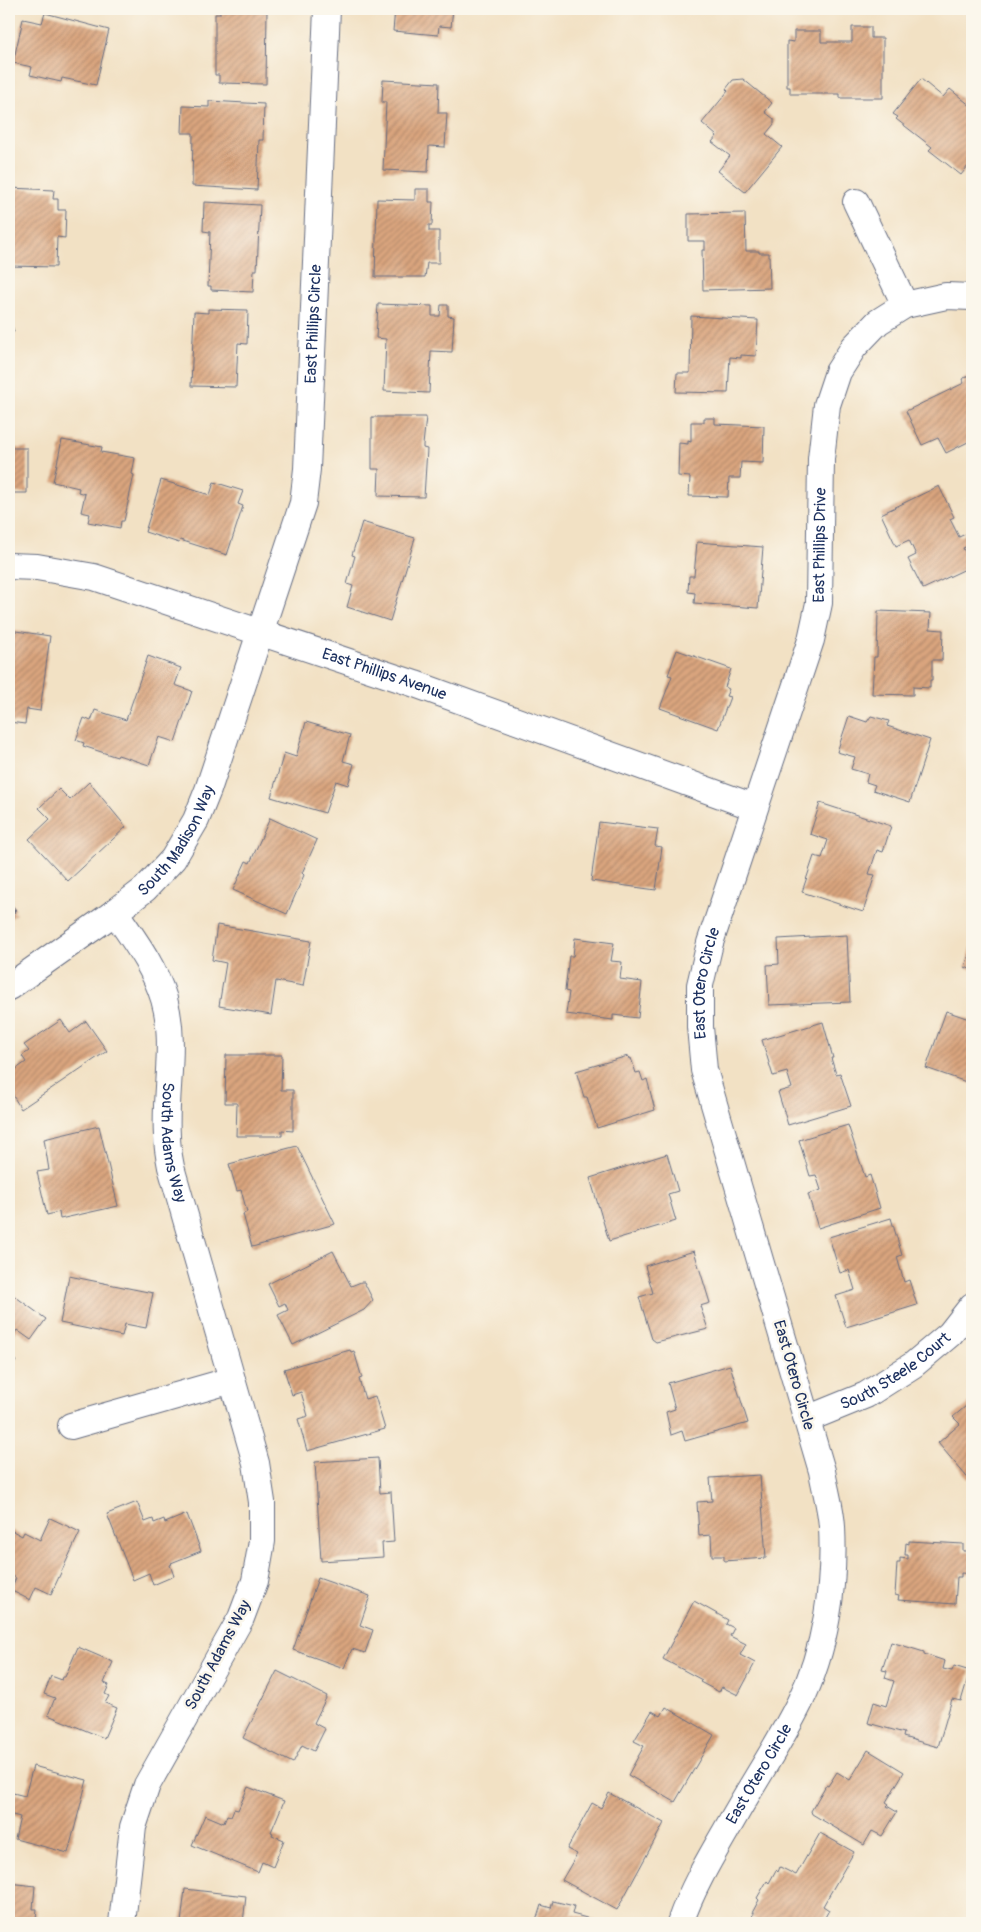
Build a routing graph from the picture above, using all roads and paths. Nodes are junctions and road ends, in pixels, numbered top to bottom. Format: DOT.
graph roads {
  1 [pos="327,9"];
  2 [pos="856,202"];
  3 [pos="972,297"];
  4 [pos="905,305"];
  5 [pos="9,566"];
  6 [pos="261,632"];
  7 [pos="754,807"];
  8 [pos="115,912"];
  9 [pos="9,986"];
  10 [pos="972,1306"];
  11 [pos="232,1380"];
  12 [pos="807,1419"];
  13 [pos="71,1426"];
  14 [pos="122,1923"];
  15 [pos="680,1923"];
  1 -- 6 [label="street, East Phillips Circle"];
  2 -- 4 [label="street"];
  3 -- 4 [label="street, East Phillips Drive"];
  4 -- 7 [label="street, East Phillips Drive"];
  5 -- 6 [label="street, East Phillips Avenue"];
  6 -- 7 [label="street, East Phillips Avenue"];
  6 -- 8 [label="street, South Madison Way"];
  7 -- 12 [label="street, East Otero Circle"];
  8 -- 9 [label="street, South Madison Way"];
  8 -- 11 [label="street, South Adams Way"];
  10 -- 12 [label="street, South Steele Court"];
  11 -- 13 [label="street"];
  11 -- 14 [label="street, South Adams Way"];
  12 -- 15 [label="street, East Otero Circle"];
}
